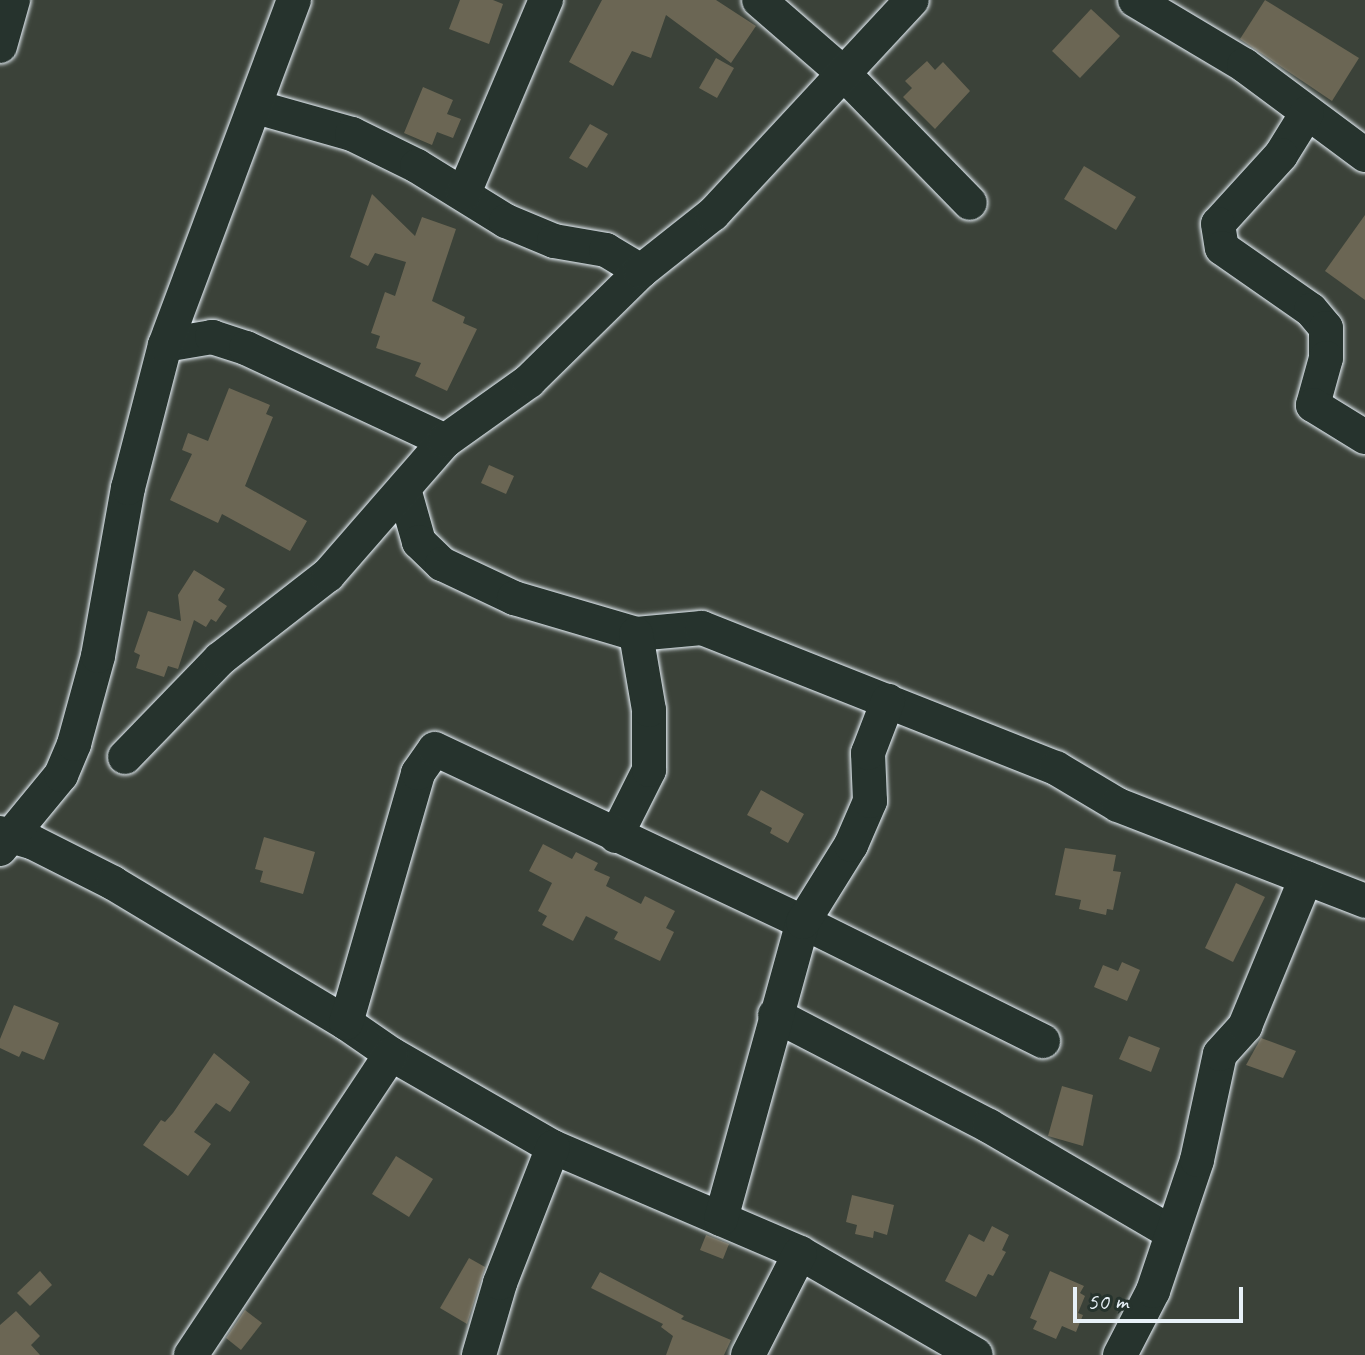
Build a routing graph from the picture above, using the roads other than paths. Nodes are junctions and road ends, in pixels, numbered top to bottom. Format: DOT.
graph roads {
  1 [pos="13,0"];
  2 [pos="294,0"];
  3 [pos="546,0"];
  4 [pos="759,0"];
  5 [pos="912,0"];
  6 [pos="1135,0"];
  7 [pos="0,46"];
  8 [pos="844,74"];
  9 [pos="256,107"];
  10 [pos="1307,113"];
  11 [pos="1365,155"];
  12 [pos="464,193"];
  13 [pos="970,203"];
  14 [pos="641,271"];
  15 [pos="165,345"];
  16 [pos="1365,437"];
  17 [pos="445,441"];
  18 [pos="404,489"];
  19 [pos="636,634"];
  20 [pos="888,701"];
  21 [pos="125,757"];
  22 [pos="616,836"];
  23 [pos="4,840"];
  24 [pos="1306,878"];
  25 [pos="1365,901"];
  26 [pos="803,922"];
  27 [pos="775,1015"];
  28 [pos="346,1023"];
  29 [pos="1043,1041"];
  30 [pos="391,1054"];
  31 [pos="553,1147"];
  32 [pos="721,1219"];
  33 [pos="1172,1233"];
  34 [pos="800,1253"];
  35 [pos="191,1355"];
  36 [pos="479,1355"];
  37 [pos="748,1355"];
  38 [pos="976,1355"];
  39 [pos="1120,1355"];
  1 -- 7 [label="street"];
  2 -- 9 [label="street"];
  3 -- 12 [label="street"];
  4 -- 8 [label="street"];
  5 -- 8 [label="street"];
  6 -- 10 [label="street"];
  8 -- 13 [label="street"];
  8 -- 14 [label="street"];
  9 -- 12 [label="street"];
  9 -- 15 [label="street"];
  10 -- 11 [label="street"];
  10 -- 16 [label="street"];
  12 -- 14 [label="street"];
  14 -- 17 [label="street"];
  15 -- 17 [label="street"];
  15 -- 23 [label="street"];
  17 -- 18 [label="street"];
  18 -- 19 [label="street"];
  18 -- 21 [label="street"];
  19 -- 20 [label="street"];
  19 -- 22 [label="street"];
  20 -- 24 [label="street"];
  20 -- 26 [label="street"];
  22 -- 26 [label="street"];
  22 -- 28 [label="street"];
  23 -- 28 [label="street"];
  24 -- 25 [label="street"];
  24 -- 33 [label="street"];
  26 -- 27 [label="street"];
  26 -- 29 [label="street"];
  27 -- 32 [label="street"];
  27 -- 33 [label="street"];
  28 -- 30 [label="street"];
  30 -- 31 [label="street"];
  30 -- 35 [label="street"];
  31 -- 32 [label="street"];
  31 -- 36 [label="street"];
  32 -- 34 [label="street"];
  33 -- 39 [label="street"];
  34 -- 37 [label="street"];
  34 -- 38 [label="street"];
}
